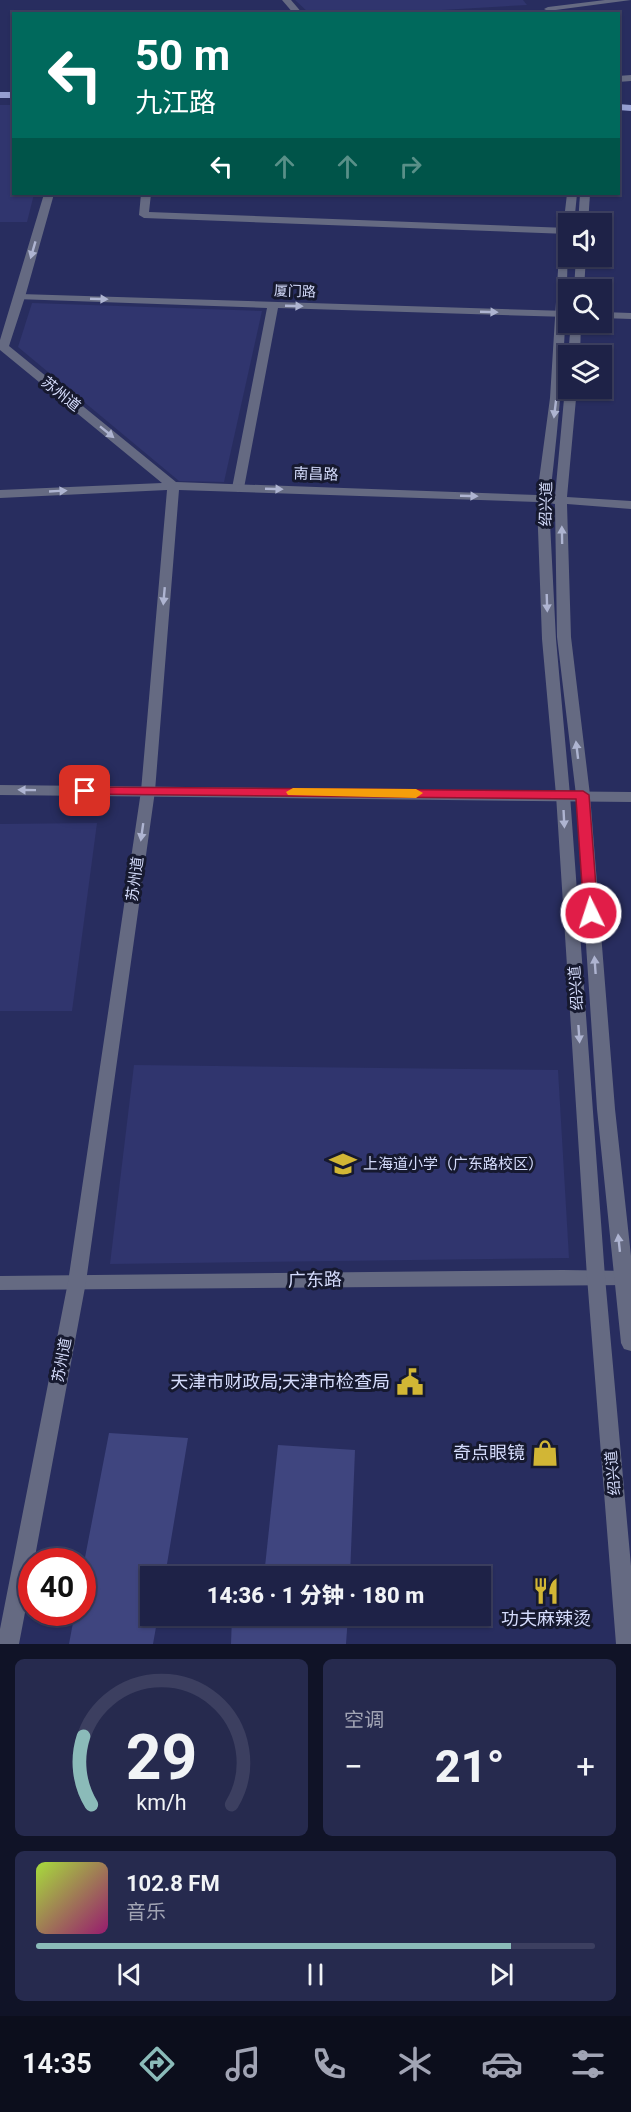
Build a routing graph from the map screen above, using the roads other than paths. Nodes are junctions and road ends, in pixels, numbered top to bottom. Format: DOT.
graph roads {
  1 [pos="286,0"];
  2 [pos="538,0"];
  3 [pos="627,0"];
  4 [pos="550,11"];
  5 [pos="297,12"];
  6 [pos="49,195"];
  7 [pos="146,195"];
  8 [pos="572,195"];
  9 [pos="585,195"];
  10 [pos="570,213"];
  11 [pos="584,213"];
  12 [pos="558,231"];
  13 [pos="20,297"];
  14 [pos="273,305"];
  15 [pos="558,314"];
  16 [pos="612,315"];
  17 [pos="631,316"];
  18 [pos="563,333"];
  19 [pos="1,347"];
  20 [pos="570,399"];
  21 [pos="172,486"];
  22 [pos="237,488"];
  23 [pos="0,494"];
  24 [pos="543,499"];
  25 [pos="561,500"];
  26 [pos="631,505"];
  27 [pos="0,790"];
  28 [pos="148,791"];
  29 [pos="563,795"];
  30 [pos="583,795"];
  31 [pos="631,797"];
  32 [pos="596,1277"];
  33 [pos="627,1278"];
  34 [pos="77,1282"];
  35 [pos="0,1283"];
  36 [pos="631,1343"];
  37 [pos="8,1644"];
  38 [pos="627,1644"];
  1 -- 5 [label="street"];
  2 -- 4 [label="street"];
  3 -- 4 [label="street"];
  6 -- 13 [label="street, 苏州道, one-way"];
  7 -- 12 [label="street"];
  8 -- 10 [label="street, 绍兴道"];
  9 -- 11 [label="street"];
  13 -- 14 [label="street, 厦门路, one-way"];
  13 -- 19 [label="street, 苏州道"];
  14 -- 15 [label="street, 厦门路, one-way"];
  14 -- 22 [label="street"];
  16 -- 17 [label="street"];
  18 -- 24 [label="street, 绍兴道, one-way"];
  19 -- 21 [label="street, 苏州道, one-way"];
  20 -- 25 [label="street, 绍兴道"];
  21 -- 22 [label="street, 南昌路"];
  23 -- 21 [label="street, 南昌路, one-way"];
  21 -- 28 [label="street, 苏州道, one-way"];
  22 -- 24 [label="street, 南昌路, one-way"];
  24 -- 25 [label="street, 南昌路"];
  24 -- 29 [label="street, 绍兴道, one-way"];
  25 -- 26 [label="street, 南昌路"];
  30 -- 25 [label="street, 绍兴道, one-way"];
  28 -- 27 [label="street, one-way"];
  28 -- 29 [label="street"];
  28 -- 34 [label="street, 苏州道, one-way"];
  29 -- 30 [label="street"];
  29 -- 32 [label="street, 绍兴道, one-way"];
  30 -- 31 [label="street"];
  33 -- 30 [label="street, 绍兴道, one-way"];
  32 -- 33 [label="street, 广东路"];
  32 -- 34 [label="street, 广东路"];
  32 -- 38 [label="street, 绍兴道"];
  33 -- 36 [label="street, 绍兴道"];
  34 -- 35 [label="street, 广东路"];
  34 -- 37 [label="street, 苏州道"];
}
